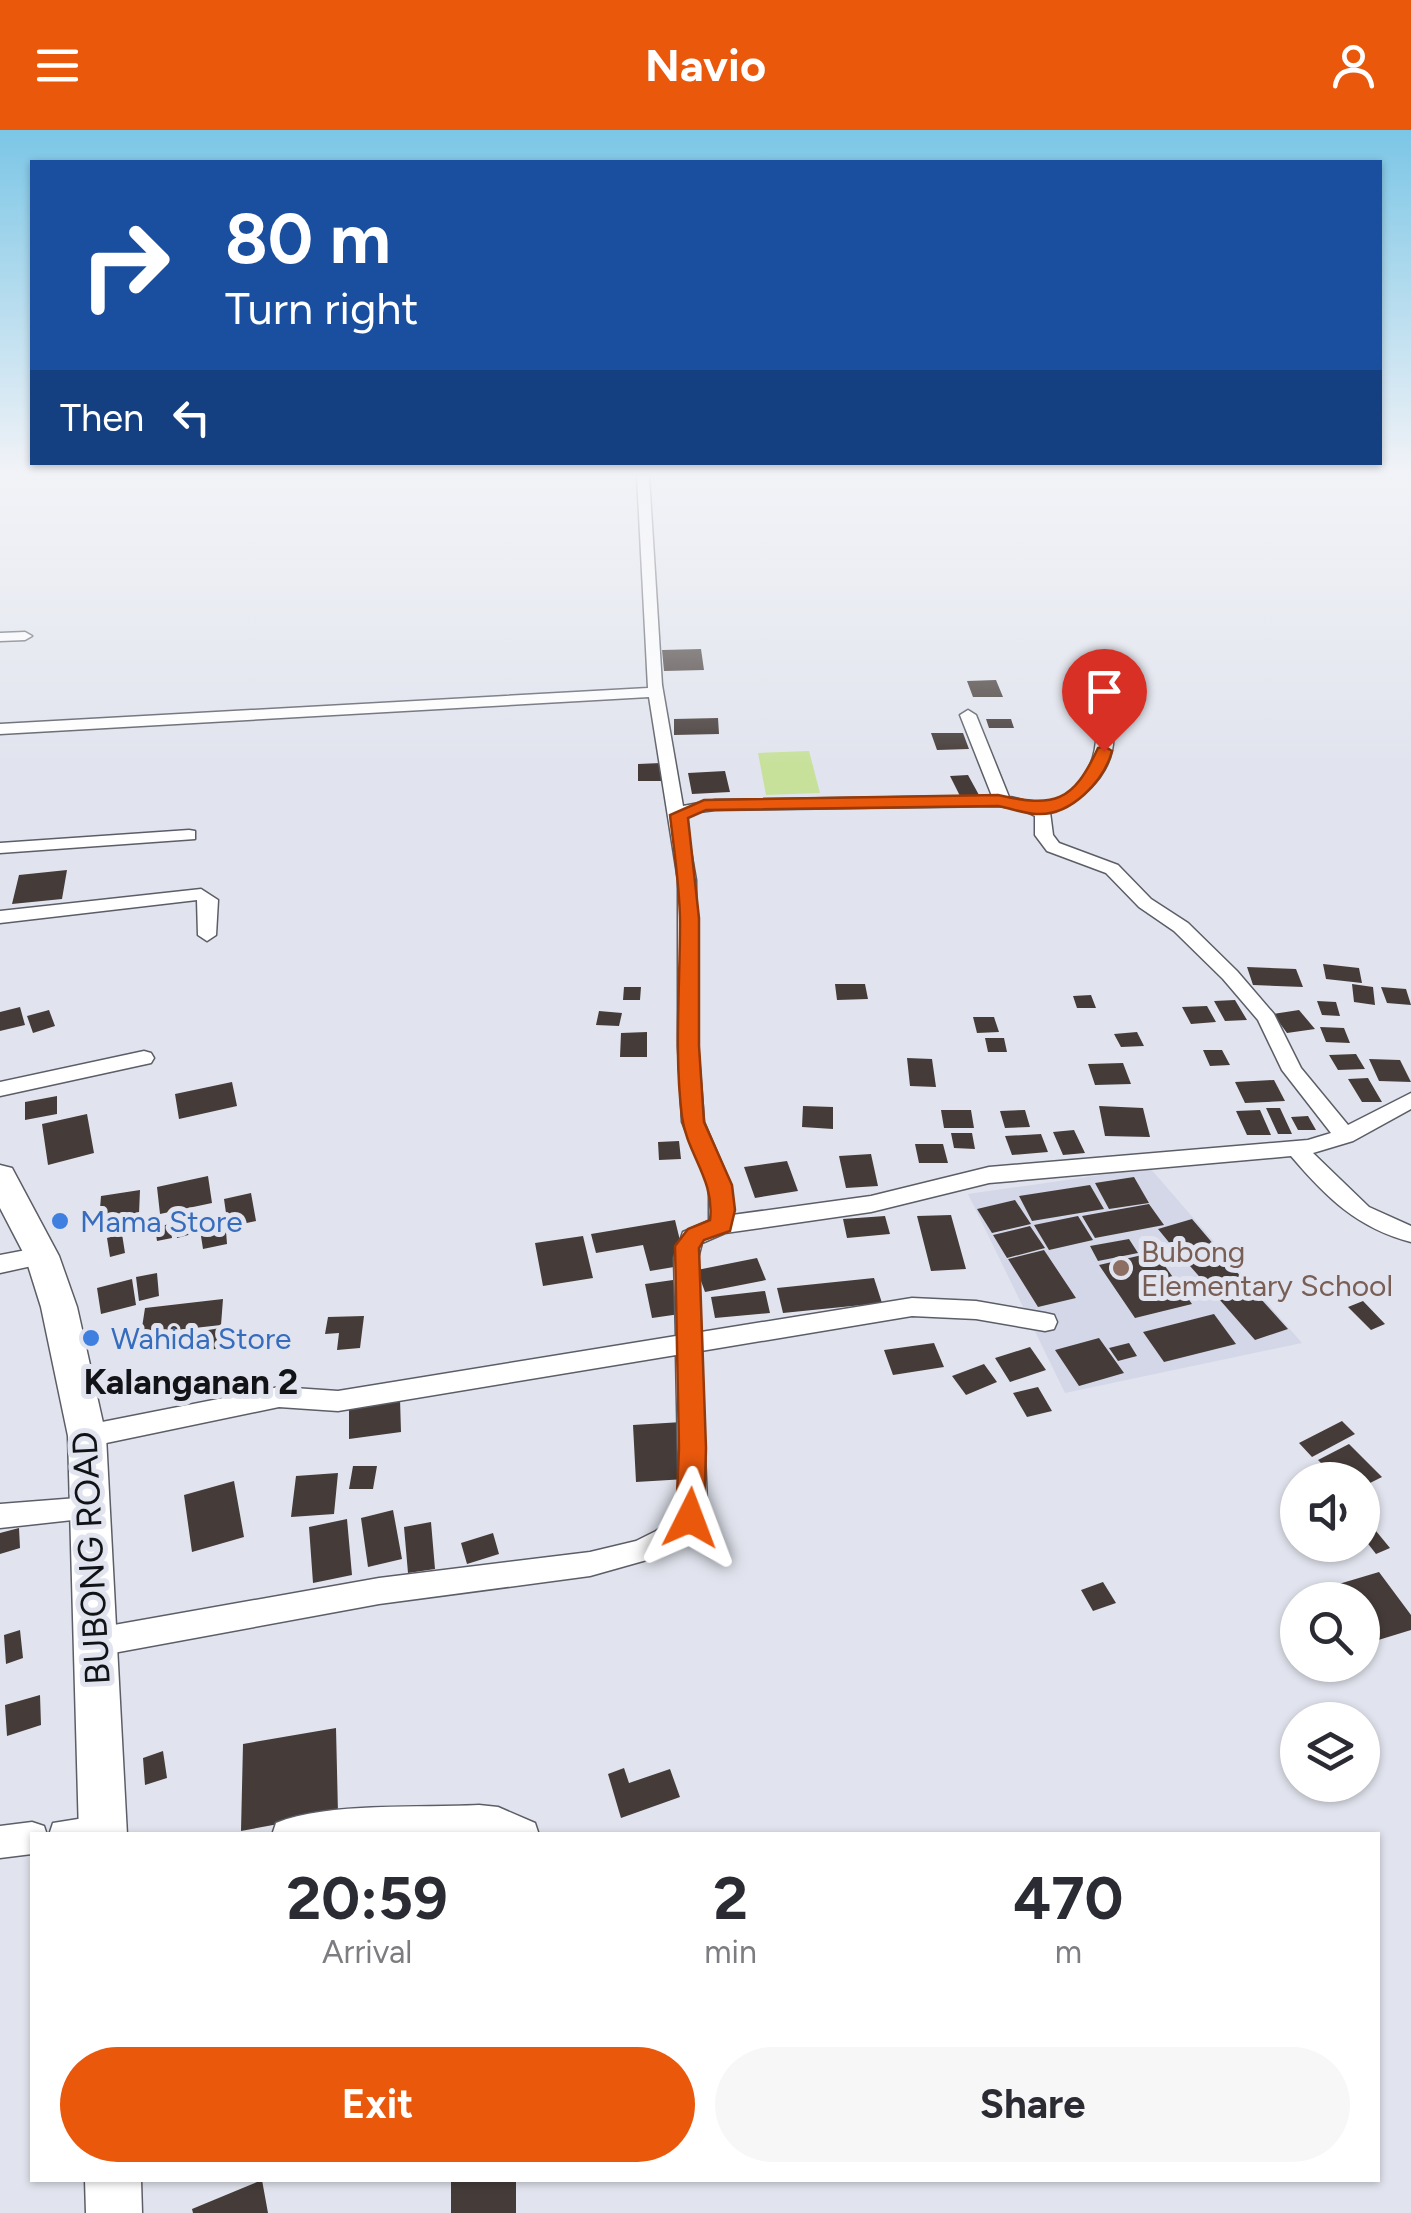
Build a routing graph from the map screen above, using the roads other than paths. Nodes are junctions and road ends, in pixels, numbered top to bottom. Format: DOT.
graph roads {
  1 [pos="649,573"];
  2 [pos="25,636"];
  3 [pos="0,637"];
  4 [pos="656,692"];
  5 [pos="1098,706"];
  6 [pos="968,714"];
  7 [pos="0,730"];
  8 [pos="1002,801"];
  9 [pos="1039,810"];
  10 [pos="679,815"];
  11 [pos="189,835"];
  12 [pos="0,848"];
  13 [pos="0,916"];
  14 [pos="207,935"];
  15 [pos="144,1058"];
  16 [pos="0,1089"];
  17 [pos="1411,1100"];
  18 [pos="1345,1136"];
  19 [pos="1296,1149"];
  20 [pos="0,1176"];
  21 [pos="722,1225"];
  22 [pos="1411,1234"];
  23 [pos="42,1256"];
  24 [pos="0,1264"];
  25 [pos="1045,1322"];
  26 [pos="689,1344"];
  27 [pos="87,1436"];
  28 [pos="90,1509"];
  29 [pos="0,1516"];
  30 [pos="97,1642"];
  31 [pos="90,1832"];
  32 [pos="309,1832"];
  33 [pos="517,1832"];
  34 [pos="30,1838"];
  35 [pos="0,1842"];
  36 [pos="113,2182"];
  37 [pos="114,2213"];
  1 -- 4 [label="street"];
  2 -- 3 [label="street"];
  4 -- 7 [label="street"];
  4 -- 10 [label="street"];
  5 -- 9 [label="street"];
  6 -- 8 [label="street"];
  8 -- 9 [label="street"];
  8 -- 10 [label="street"];
  9 -- 18 [label="street"];
  10 -- 21 [label="street"];
  11 -- 12 [label="street"];
  13 -- 14 [label="street"];
  15 -- 16 [label="street"];
  17 -- 18 [label="street"];
  18 -- 19 [label="street"];
  19 -- 21 [label="street"];
  19 -- 22 [label="street"];
  20 -- 23 [label="main road, BUBONG ROAD"];
  21 -- 26 [label="street"];
  23 -- 24 [label="street"];
  23 -- 27 [label="main road, BUBONG ROAD"];
  25 -- 26 [label="street"];
  26 -- 27 [label="street"];
  26 -- 30 [label="street"];
  27 -- 28 [label="main road, BUBONG ROAD"];
  28 -- 29 [label="street"];
  28 -- 30 [label="main road, BUBONG ROAD"];
  30 -- 31 [label="main road, BUBONG ROAD"];
  32 -- 33 [label="street"];
  34 -- 35 [label="street"];
  36 -- 37 [label="main road"];
}
